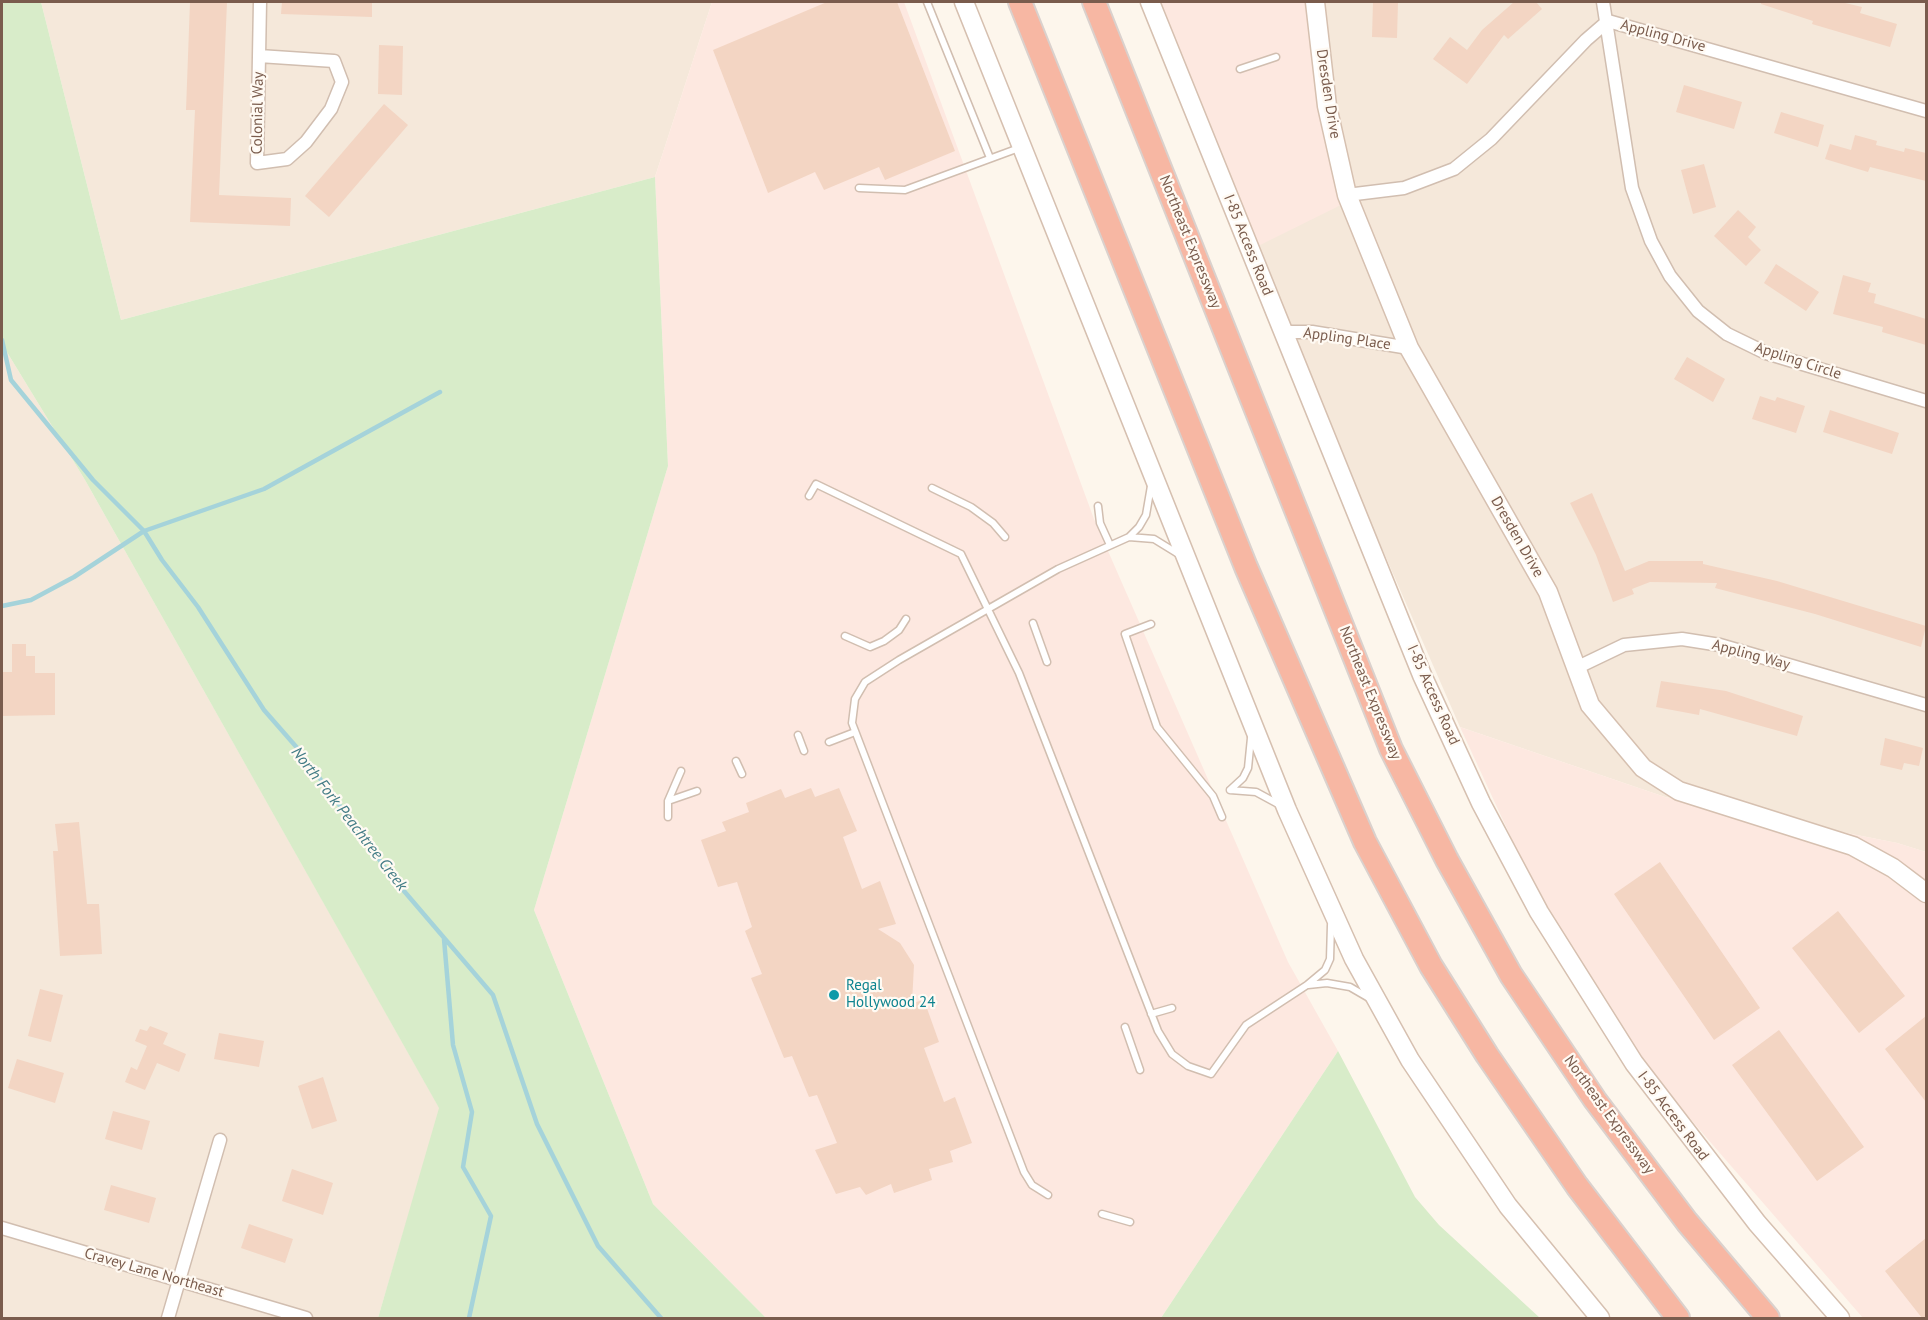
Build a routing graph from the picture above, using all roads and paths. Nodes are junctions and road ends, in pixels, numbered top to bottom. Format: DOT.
graph roads {
  1 [pos="260,2"];
  2 [pos="927,2"];
  3 [pos="964,2"];
  4 [pos="1020,2"];
  5 [pos="1094,2"];
  6 [pos="1150,2"];
  7 [pos="1315,2"];
  8 [pos="1603,2"];
  9 [pos="1608,21"];
  10 [pos="259,56"];
  11 [pos="1276,57"];
  12 [pos="1240,69"];
  13 [pos="1926,111"];
  14 [pos="1023,147"];
  15 [pos="990,158"];
  16 [pos="859,188"];
  17 [pos="1347,195"];
  18 [pos="1283,332"];
  19 [pos="1409,348"];
  20 [pos="1926,401"];
  21 [pos="1152,469"];
  22 [pos="932,488"];
  23 [pos="809,496"];
  24 [pos="1098,506"];
  25 [pos="1005,537"];
  26 [pos="1129,537"];
  27 [pos="1110,545"];
  28 [pos="1189,563"];
  29 [pos="988,609"];
  30 [pos="906,619"];
  31 [pos="1033,623"];
  32 [pos="1151,624"];
  33 [pos="845,636"];
  34 [pos="1047,662"];
  35 [pos="1576,669"];
  36 [pos="1926,705"];
  37 [pos="1249,715"];
  38 [pos="855,732"];
  39 [pos="798,735"];
  40 [pos="830,742"];
  41 [pos="804,751"];
  42 [pos="736,760"];
  43 [pos="681,771"];
  44 [pos="742,774"];
  45 [pos="697,791"];
  46 [pos="668,801"];
  47 [pos="1287,810"];
  48 [pos="668,816"];
  49 [pos="1222,817"];
  50 [pos="1926,893"];
  51 [pos="1330,907"];
  52 [pos="1307,985"];
  53 [pos="1379,1005"];
  54 [pos="1172,1008"];
  55 [pos="1151,1014"];
  56 [pos="1125,1027"];
  57 [pos="1140,1070"];
  58 [pos="220,1140"];
  59 [pos="1047,1195"];
  60 [pos="1102,1214"];
  61 [pos="1130,1222"];
  62 [pos="2,1228"];
  63 [pos="179,1280"];
  64 [pos="168,1318"];
  65 [pos="306,1318"];
  66 [pos="1600,1318"];
  67 [pos="1678,1318"];
  68 [pos="1768,1318"];
  69 [pos="1840,1318"];
  1 -- 10 [label="street, Colonial Way"];
  2 -- 15 [label="lane"];
  3 -- 14 [label="main road"];
  4 -- 67 [label="highway"];
  5 -- 68 [label="highway, Northeast Expressway"];
  6 -- 18 [label="main road, I-85 Access Road"];
  7 -- 17 [label="main road, Dresden Drive"];
  8 -- 9 [label="street, Appling Circle"];
  9 -- 13 [label="street, Appling Drive"];
  9 -- 17 [label="street, Appling Drive"];
  9 -- 20 [label="street, Appling Circle"];
  10 -- 10 [label="street, Colonial Way"];
  11 -- 12 [label="lane"];
  14 -- 15 [label="lane"];
  14 -- 21 [label="main road"];
  15 -- 16 [label="lane"];
  17 -- 19 [label="main road, Dresden Drive"];
  18 -- 19 [label="street, Appling Place"];
  18 -- 69 [label="main road, I-85 Access Road"];
  19 -- 35 [label="main road, Dresden Drive"];
  21 -- 26 [label="lane"];
  21 -- 28 [label="main road"];
  22 -- 25 [label="lane"];
  23 -- 29 [label="lane"];
  24 -- 27 [label="lane"];
  26 -- 27 [label="lane"];
  26 -- 28 [label="lane"];
  27 -- 29 [label="lane"];
  28 -- 37 [label="main road"];
  29 -- 38 [label="lane"];
  29 -- 55 [label="lane"];
  30 -- 33 [label="lane"];
  31 -- 34 [label="lane"];
  32 -- 49 [label="lane"];
  35 -- 36 [label="street, Appling Way"];
  35 -- 50 [label="main road, Dresden Drive"];
  37 -- 47 [label="main road"];
  37 -- 47 [label="lane"];
  38 -- 40 [label="lane"];
  38 -- 59 [label="lane"];
  39 -- 41 [label="lane"];
  42 -- 44 [label="lane"];
  43 -- 46 [label="lane"];
  45 -- 46 [label="lane"];
  46 -- 48 [label="lane"];
  47 -- 51 [label="main road"];
  51 -- 52 [label="lane"];
  51 -- 53 [label="main road"];
  52 -- 53 [label="lane"];
  52 -- 55 [label="lane"];
  53 -- 66 [label="main road"];
  54 -- 55 [label="lane"];
  56 -- 57 [label="lane"];
  58 -- 63 [label="street"];
  60 -- 61 [label="lane"];
  62 -- 63 [label="street, Cravey Lane Northeast"];
  63 -- 64 [label="street"];
  63 -- 65 [label="street, Cravey Lane Northeast"];
}
